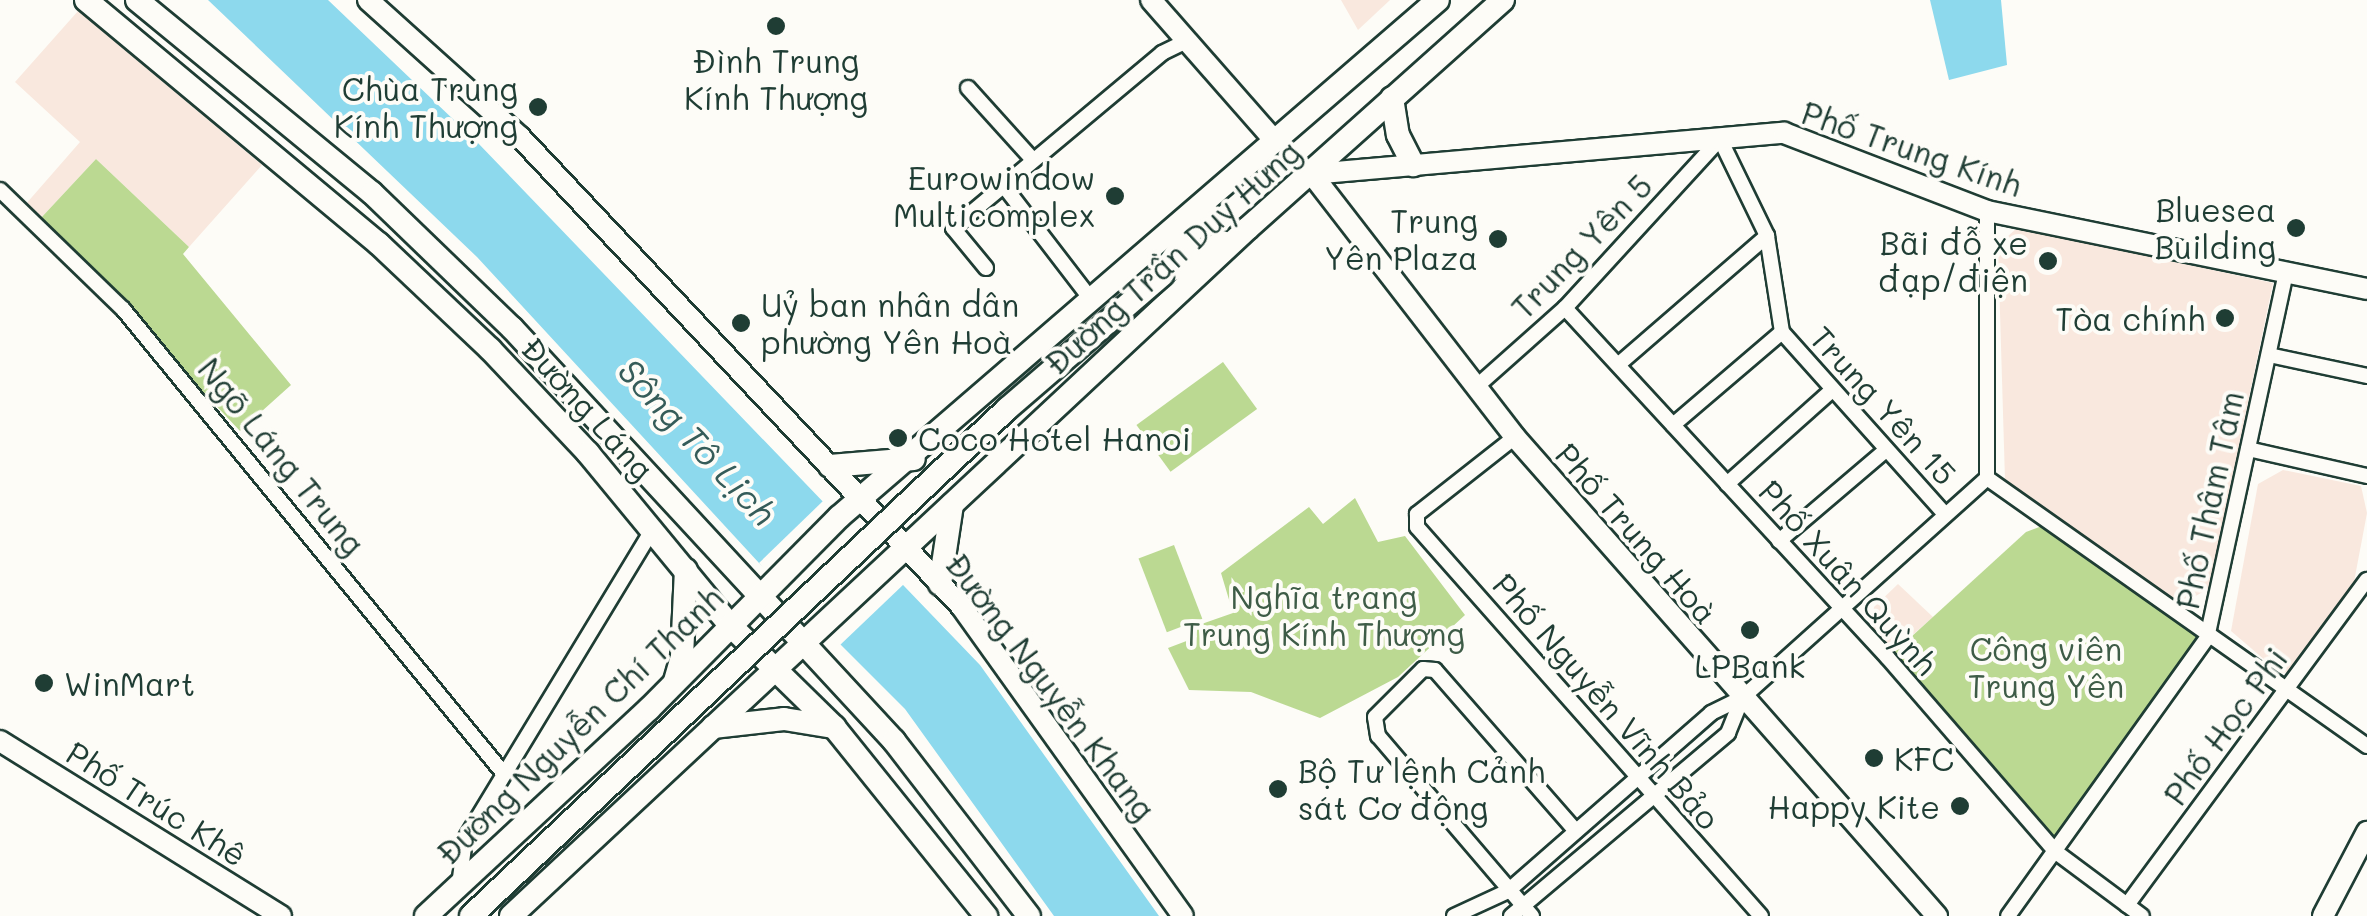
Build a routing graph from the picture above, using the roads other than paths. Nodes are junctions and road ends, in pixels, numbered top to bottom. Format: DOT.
graph roads {
  1 [pos="86,0"];
  2 [pos="138,0"];
  3 [pos="368,0"];
  4 [pos="1151,0"];
  5 [pos="1438,0"];
  6 [pos="1503,0"];
  7 [pos="1187,41"];
  8 [pos="968,88"];
  9 [pos="1392,98"];
  10 [pos="1720,140"];
  11 [pos="1275,141"];
  12 [pos="1034,160"];
  13 [pos="1413,165"];
  14 [pos="1312,174"];
  15 [pos="1004,186"];
  16 [pos="0,190"];
  17 [pos="1217,196"];
  18 [pos="1987,211"];
  19 [pos="1248,228"];
  20 [pos="1766,236"];
  21 [pos="986,268"];
  22 [pos="1162,274"];
  23 [pos="2286,274"];
  24 [pos="2367,289"];
  25 [pos="1090,298"];
  26 [pos="1565,308"];
  27 [pos="1782,332"];
  28 [pos="2269,355"];
  29 [pos="1619,364"];
  30 [pos="2367,376"];
  31 [pos="1476,387"];
  32 [pos="1832,390"];
  33 [pos="1673,425"];
  34 [pos="1515,437"];
  35 [pos="2248,449"];
  36 [pos="1886,450"];
  37 [pos="914,459"];
  38 [pos="830,466"];
  39 [pos="2367,476"];
  40 [pos="1986,478"];
  41 [pos="1727,484"];
  42 [pos="863,500"];
  43 [pos="952,505"];
  44 [pos="1945,514"];
  45 [pos="839,518"];
  46 [pos="653,528"];
  47 [pos="1779,542"];
  48 [pos="909,549"];
  49 [pos="686,570"];
  50 [pos="2366,577"];
  51 [pos="940,584"];
  52 [pos="757,599"];
  53 [pos="1841,607"];
  54 [pos="730,625"];
  55 [pos="2207,638"];
  56 [pos="803,647"];
  57 [pos="776,671"];
  58 [pos="674,684"];
  59 [pos="2286,692"];
  60 [pos="1742,698"];
  61 [pos="649,709"];
  62 [pos="834,726"];
  63 [pos="713,727"];
  64 [pos="0,741"];
  65 [pos="2367,746"];
  66 [pos="690,748"];
  67 [pos="504,774"];
  68 [pos="1637,777"];
  69 [pos="1654,796"];
  70 [pos="965,830"];
  71 [pos="1576,830"];
  72 [pos="2367,832"];
  73 [pos="938,850"];
  74 [pos="2056,852"];
  75 [pos="459,886"];
  76 [pos="1508,891"];
  77 [pos="2127,905"];
  78 [pos="1523,914"];
  79 [pos="282,916"];
  80 [pos="426,916"];
  81 [pos="471,916"];
  82 [pos="511,916"];
  83 [pos="986,916"];
  84 [pos="1028,916"];
  85 [pos="1182,916"];
  86 [pos="1454,916"];
  87 [pos="1761,916"];
  88 [pos="1937,916"];
  89 [pos="2008,916"];
  90 [pos="2142,916"];
  91 [pos="2323,916"];
  1 -- 46 [label="main road, Đường Láng"];
  2 -- 52 [label="main road, Đường Láng"];
  3 -- 38 [label="main road, Đường Nguyễn Khang"];
  4 -- 7 [label="main road"];
  5 -- 11 [label="main road, Đường Trần Duy Hưng"];
  6 -- 9 [label="main road, Đường Trần Duy Hưng"];
  7 -- 11 [label="main road"];
  7 -- 12 [label="street"];
  8 -- 12 [label="street"];
  9 -- 13 [label="main road"];
  9 -- 14 [label="main road, Đường Trần Duy Hưng"];
  10 -- 13 [label="main road, Phố Trung Kính"];
  10 -- 18 [label="main road, Phố Trung Kính"];
  10 -- 20 [label="street"];
  10 -- 26 [label="street, Trung Yên 5"];
  11 -- 17 [label="main road, Đường Trần Duy Hưng"];
  12 -- 15 [label="street"];
  13 -- 14 [label="main road, Phố Trung Kính"];
  14 -- 19 [label="main road, Đường Trần Duy Hưng"];
  14 -- 31 [label="main road, Phố Trung Hoà"];
  15 -- 21 [label="street"];
  15 -- 25 [label="street"];
  16 -- 67 [label="street, Ngõ Láng Trung"];
  17 -- 22 [label="main road"];
  17 -- 25 [label="main road, Đường Trần Duy Hưng"];
  18 -- 23 [label="main road, Phố Trung Kính"];
  18 -- 40 [label="street"];
  19 -- 22 [label="main road"];
  19 -- 43 [label="main road, Đường Trần Duy Hưng"];
  20 -- 27 [label="street"];
  20 -- 29 [label="street"];
  22 -- 81 [label="main road, bridge"];
  23 -- 24 [label="main road, Phố Trung Kính"];
  23 -- 28 [label="street, Phố Thâm Tâm"];
  25 -- 37 [label="main road, Đường Trần Duy Hưng"];
  26 -- 29 [label="street, Phố Xuân Quỳnh"];
  26 -- 31 [label="street, Trung Yên 5"];
  27 -- 32 [label="street, Trung Yên 15"];
  27 -- 33 [label="street"];
  28 -- 30 [label="street"];
  28 -- 35 [label="street, Phố Thâm Tâm"];
  29 -- 33 [label="street, Phố Xuân Quỳnh"];
  31 -- 34 [label="main road, Phố Trung Hoà"];
  32 -- 36 [label="street, Trung Yên 15"];
  32 -- 41 [label="street"];
  33 -- 41 [label="street, Phố Xuân Quỳnh"];
  34 -- 60 [label="main road, Phố Trung Hoà"];
  34 -- 68 [label="street, Phố Nguyễn Vĩnh Bảo"];
  35 -- 39 [label="street"];
  35 -- 55 [label="street, Phố Thâm Tâm"];
  36 -- 44 [label="street, Trung Yên 15"];
  36 -- 47 [label="street"];
  37 -- 38 [label="main road"];
  37 -- 42 [label="main road, Đường Trần Duy Hưng"];
  37 -- 43 [label="main road"];
  38 -- 42 [label="main road, Đường Nguyễn Khang"];
  40 -- 44 [label="street"];
  40 -- 55 [label="street"];
  41 -- 47 [label="street, Phố Xuân Quỳnh"];
  42 -- 45 [label="main road, Đường Trần Duy Hưng"];
  42 -- 48 [label="main road, Đường Nguyễn Khang"];
  43 -- 48 [label="main road, Đường Trần Duy Hưng"];
  43 -- 51 [label="main road"];
  44 -- 53 [label="street"];
  45 -- 52 [label="main road, Đường Nguyễn Chí Thanh"];
  46 -- 49 [label="main road, Đường Láng"];
  46 -- 67 [label="street"];
  47 -- 53 [label="street, Phố Xuân Quỳnh"];
  48 -- 51 [label="main road, Đường Nguyễn Khang"];
  48 -- 56 [label="main road, Đường Trần Duy Hưng"];
  49 -- 54 [label="main road, Đường Láng"];
  49 -- 58 [label="main road"];
  50 -- 59 [label="street, Phố Học Phi"];
  51 -- 85 [label="main road, Đường Nguyễn Khang"];
  52 -- 54 [label="main road, Đường Nguyễn Chí Thanh"];
  52 -- 56 [label="main road, Đường Láng"];
  53 -- 60 [label="street"];
  53 -- 74 [label="street, Phố Xuân Quỳnh"];
  54 -- 57 [label="main road, Đường Láng"];
  54 -- 58 [label="main road, Đường Nguyễn Chí Thanh"];
  55 -- 59 [label="street"];
  55 -- 74 [label="street, Phố Thâm Tâm"];
  56 -- 57 [label="main road"];
  56 -- 70 [label="main road, Đường Láng"];
  57 -- 62 [label="main road, Đường Láng"];
  57 -- 63 [label="main road"];
  58 -- 61 [label="main road, Đường Nguyễn Chí Thanh"];
  59 -- 65 [label="street"];
  59 -- 77 [label="street, Phố Học Phi"];
  60 -- 68 [label="street"];
  60 -- 69 [label="street"];
  60 -- 88 [label="main road, Phố Trung Hoà"];
  61 -- 66 [label="main road"];
  61 -- 75 [label="main road, Đường Nguyễn Chí Thanh"];
  62 -- 63 [label="main road"];
  62 -- 73 [label="main road, Đường Láng"];
  63 -- 66 [label="main road"];
  64 -- 79 [label="main road, Phố Trúc Khê"];
  66 -- 82 [label="main road"];
  67 -- 75 [label="street"];
  68 -- 69 [label="street, Phố Nguyễn Vĩnh Bảo"];
  68 -- 71 [label="street"];
  69 -- 78 [label="street"];
  69 -- 87 [label="street, Phố Nguyễn Vĩnh Bảo"];
  70 -- 73 [label="main road"];
  70 -- 84 [label="main road, Đường Láng"];
  71 -- 76 [label="street"];
  71 -- 76 [label="street"];
  72 -- 91 [label="main road"];
  73 -- 83 [label="main road, Đường Láng"];
  74 -- 77 [label="street, Phố Xuân Quỳnh"];
  74 -- 89 [label="street, Phố Thâm Tâm"];
  75 -- 80 [label="main road, Đường Nguyễn Chí Thanh"];
  76 -- 78 [label="street"];
  76 -- 86 [label="street"];
  77 -- 90 [label="street, Phố Xuân Quỳnh"];
}
